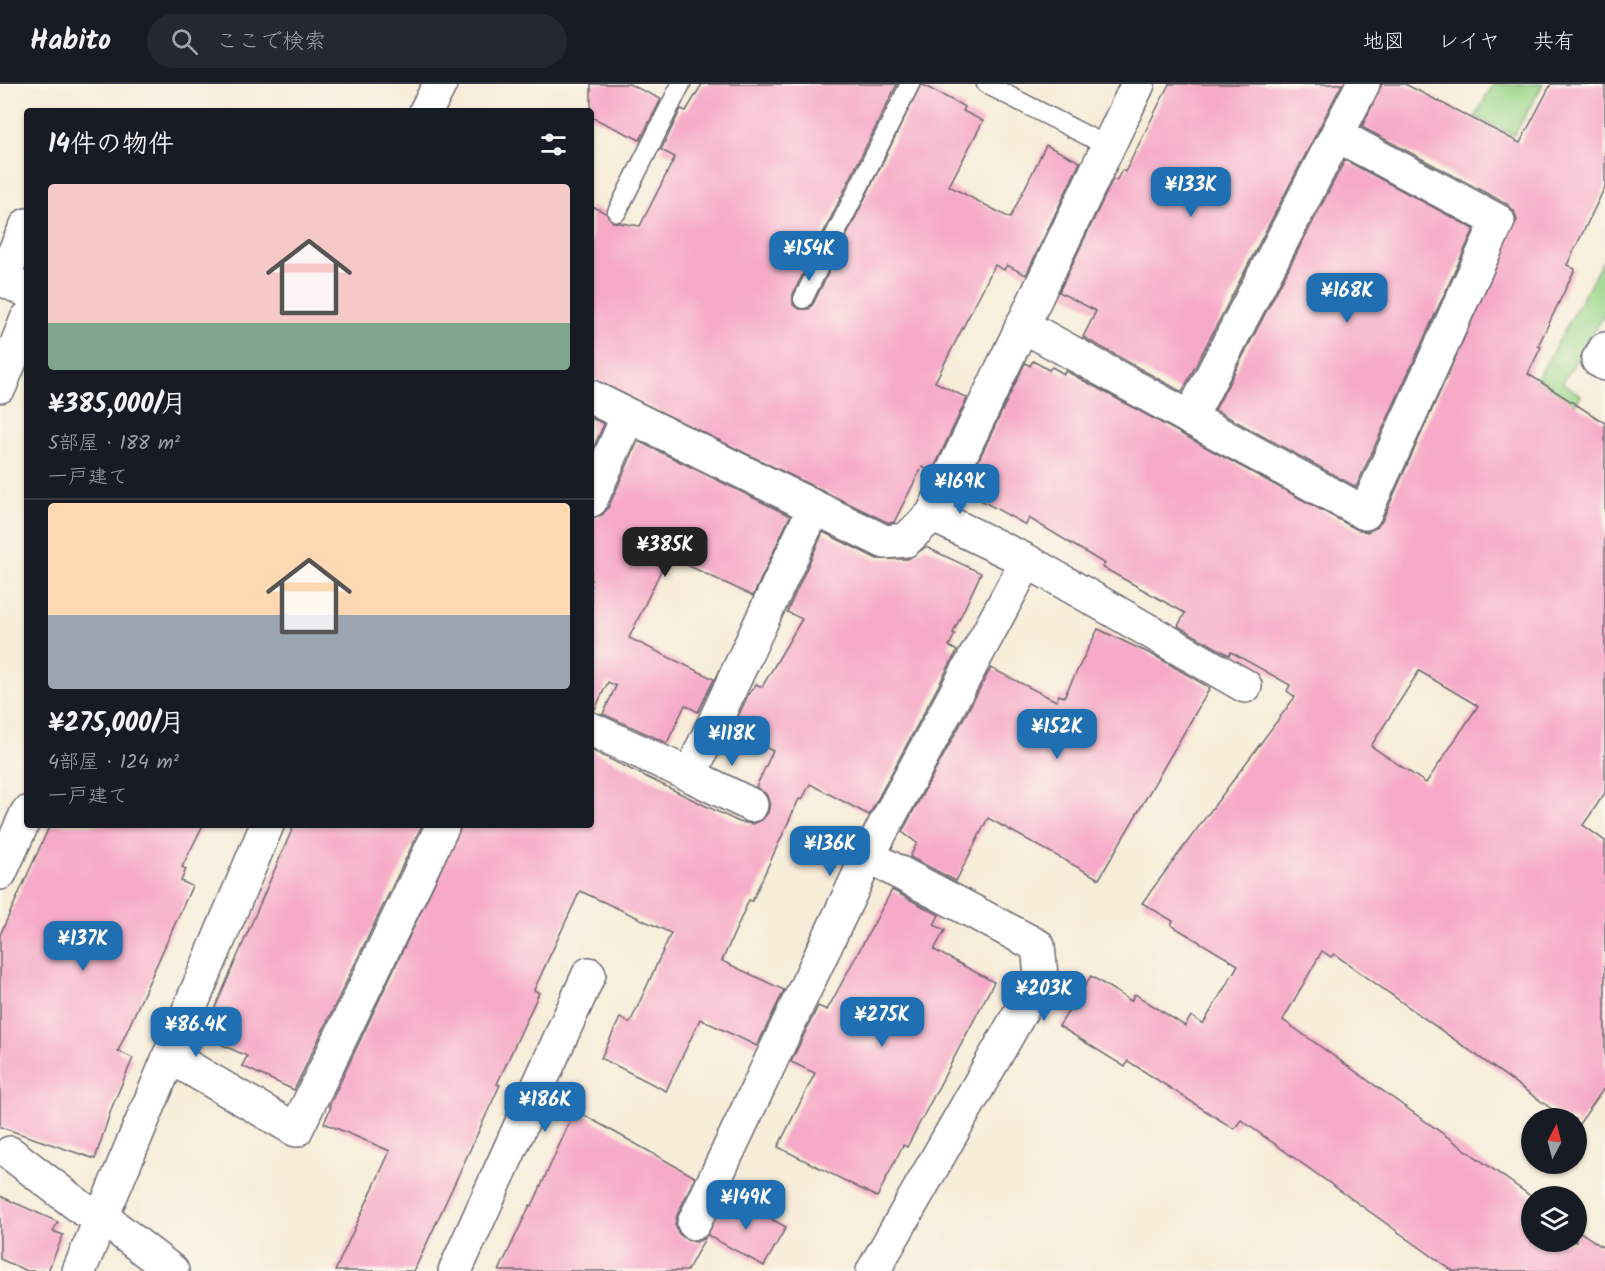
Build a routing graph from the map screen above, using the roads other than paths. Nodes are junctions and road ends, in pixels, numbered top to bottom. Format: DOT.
graph roads {
  1 [pos="440,84"];
  2 [pos="681,84"];
  3 [pos="910,84"];
  4 [pos="986,84"];
  5 [pos="1138,84"];
  6 [pos="1363,84"];
  7 [pos="428,108"];
  8 [pos="1337,135"];
  9 [pos="1107,146"];
  10 [pos="617,212"];
  11 [pos="24,231"];
  12 [pos="24,290"];
  13 [pos="803,299"];
  14 [pos="1022,325"];
  15 [pos="24,326"];
  16 [pos="1605,349"];
  17 [pos="1605,364"];
  18 [pos="0,386"];
  19 [pos="594,399"];
  20 [pos="628,416"];
  21 [pos="1190,418"];
  22 [pos="594,493"];
  23 [pos="814,508"];
  24 [pos="932,515"];
  25 [pos="1027,561"];
  26 [pos="1245,686"];
  27 [pos="594,730"];
  28 [pos="690,774"];
  29 [pos="751,805"];
  30 [pos="24,820"];
  31 [pos="266,828"];
  32 [pos="442,828"];
  33 [pos="868,856"];
  34 [pos="0,873"];
  35 [pos="590,974"];
  36 [pos="170,1056"];
  37 [pos="10,1154"];
  38 [pos="102,1217"];
  39 [pos="694,1223"];
  40 [pos="79,1271"];
  41 [pos="172,1271"];
  42 [pos="455,1271"];
  43 [pos="873,1271"];
  1 -- 7 [label="street"];
  2 -- 10 [label="lane"];
  3 -- 13 [label="lane"];
  4 -- 9 [label="lane"];
  5 -- 9 [label="street"];
  6 -- 8 [label="street"];
  8 -- 21 [label="street"];
  8 -- 21 [label="street"];
  9 -- 14 [label="street"];
  11 -- 12 [label="street"];
  14 -- 21 [label="street"];
  14 -- 24 [label="street"];
  15 -- 18 [label="street"];
  16 -- 17 [label="street"];
  19 -- 20 [label="street"];
  20 -- 22 [label="street"];
  20 -- 23 [label="street"];
  23 -- 24 [label="street"];
  23 -- 28 [label="street"];
  24 -- 25 [label="street"];
  25 -- 26 [label="street"];
  25 -- 33 [label="street"];
  27 -- 28 [label="street"];
  28 -- 29 [label="street"];
  30 -- 34 [label="street"];
  31 -- 36 [label="street"];
  32 -- 36 [label="street"];
  33 -- 39 [label="street"];
  33 -- 43 [label="street"];
  35 -- 42 [label="street"];
  36 -- 38 [label="street"];
  37 -- 38 [label="street"];
  38 -- 40 [label="street"];
  38 -- 41 [label="street"];
}
